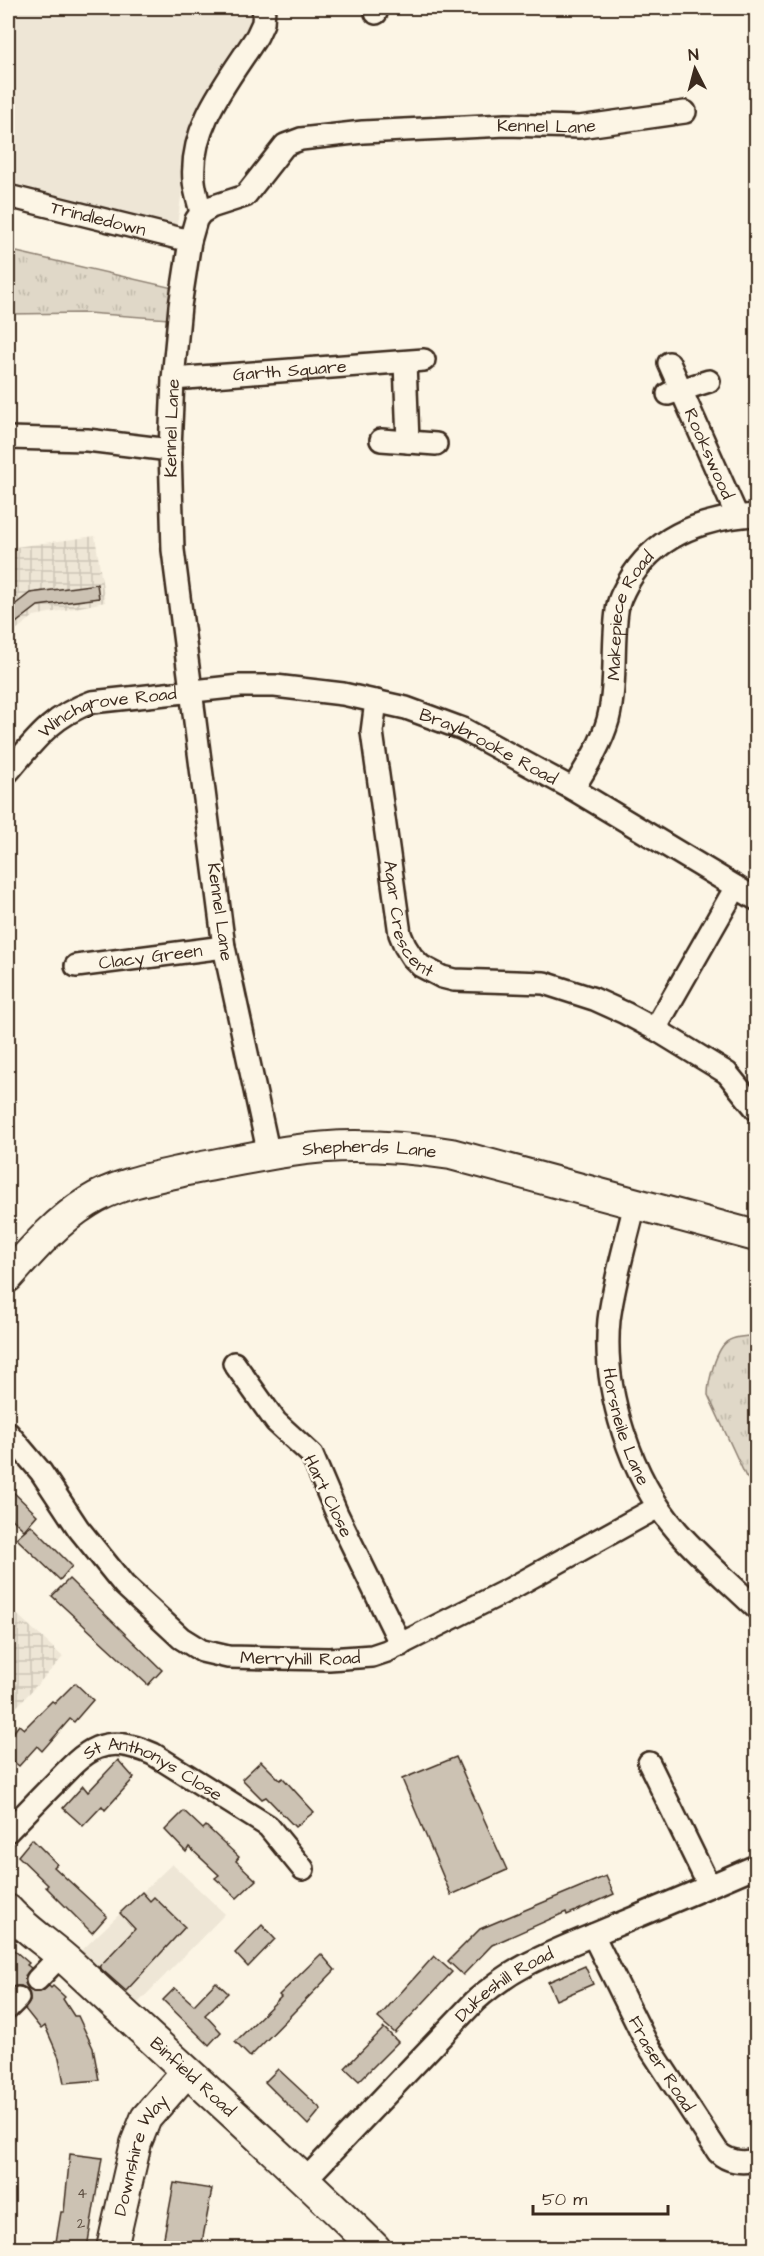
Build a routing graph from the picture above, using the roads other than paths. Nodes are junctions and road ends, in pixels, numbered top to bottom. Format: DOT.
graph roads {
  1 [pos="264,8"];
  2 [pos="685,112"];
  3 [pos="8,196"];
  4 [pos="201,213"];
  5 [pos="190,241"];
  6 [pos="669,363"];
  7 [pos="173,379"];
  8 [pos="709,381"];
  9 [pos="674,392"];
  10 [pos="8,438"];
  11 [pos="381,440"];
  12 [pos="408,442"];
  13 [pos="436,444"];
  14 [pos="170,450"];
  15 [pos="747,515"];
  16 [pos="191,691"];
  17 [pos="376,701"];
  18 [pos="8,772"];
  19 [pos="573,789"];
  20 [pos="736,887"];
  21 [pos="756,899"];
  22 [pos="224,947"];
  23 [pos="76,966"];
  24 [pos="655,1029"];
  25 [pos="756,1109"];
  26 [pos="269,1155"];
  27 [pos="635,1204"];
  28 [pos="756,1236"];
  29 [pos="8,1277"];
  30 [pos="234,1363"];
  31 [pos="8,1433"];
  32 [pos="657,1507"];
  33 [pos="756,1608"];
  34 [pos="400,1644"];
  35 [pos="650,1763"];
  36 [pos="8,1831"];
  37 [pos="756,1866"];
  38 [pos="303,1869"];
  39 [pos="709,1886"];
  40 [pos="8,1910"];
  41 [pos="592,1935"];
  42 [pos="62,1955"];
  43 [pos="37,1980"];
  44 [pos="186,2072"];
  45 [pos="756,2159"];
  46 [pos="306,2179"];
  47 [pos="112,2248"];
  48 [pos="375,2248"];
  1 -- 4 [label="street"];
  2 -- 4 [label="street, Kennel Lane"];
  3 -- 5 [label="street, Trindledown"];
  4 -- 5 [label="street, Kennel Lane"];
  5 -- 7 [label="street, Kennel Lane"];
  6 -- 9 [label="street, Rookswood"];
  7 -- 12 [label="street, Garth Square"];
  7 -- 14 [label="street, Kennel Lane"];
  8 -- 9 [label="street, Rookswood"];
  9 -- 15 [label="street, Rookswood"];
  10 -- 14 [label="street"];
  11 -- 12 [label="street"];
  12 -- 13 [label="street"];
  14 -- 16 [label="street, Kennel Lane"];
  15 -- 19 [label="street, Makepiece Road"];
  16 -- 17 [label="street, Braybrooke Road"];
  16 -- 18 [label="street, Winchgrove Road"];
  16 -- 22 [label="street, Kennel Lane"];
  17 -- 19 [label="street, Braybrooke Road"];
  17 -- 24 [label="street, Agar Crescent"];
  19 -- 20 [label="street, Braybrooke Road"];
  20 -- 21 [label="street, Braybrooke Road"];
  20 -- 24 [label="street"];
  22 -- 23 [label="street, Clacy Green"];
  22 -- 26 [label="street, Kennel Lane"];
  24 -- 25 [label="street, Agar Crescent"];
  26 -- 27 [label="street, Shepherds Lane"];
  26 -- 29 [label="street, Shepherds Lane"];
  27 -- 28 [label="street, Shepherds Lane"];
  27 -- 32 [label="street, Horsneile Lane"];
  30 -- 34 [label="street, Hart Close"];
  31 -- 34 [label="street, Merryhill Road"];
  32 -- 33 [label="street, Horsneile Lane"];
  32 -- 34 [label="street, Merryhill Road"];
  35 -- 39 [label="street"];
  36 -- 38 [label="street, St Anthonys Close"];
  37 -- 39 [label="street, Dukeshill Road"];
  39 -- 41 [label="street, Dukeshill Road"];
  40 -- 42 [label="street, Binfield Road"];
  41 -- 45 [label="street, Fraser Road"];
  41 -- 46 [label="street, Dukeshill Road"];
  42 -- 43 [label="street"];
  42 -- 44 [label="street, Binfield Road"];
  44 -- 46 [label="street, Binfield Road"];
  44 -- 47 [label="street, Downshire Way"];
  46 -- 48 [label="street, Binfield Road"];
}
